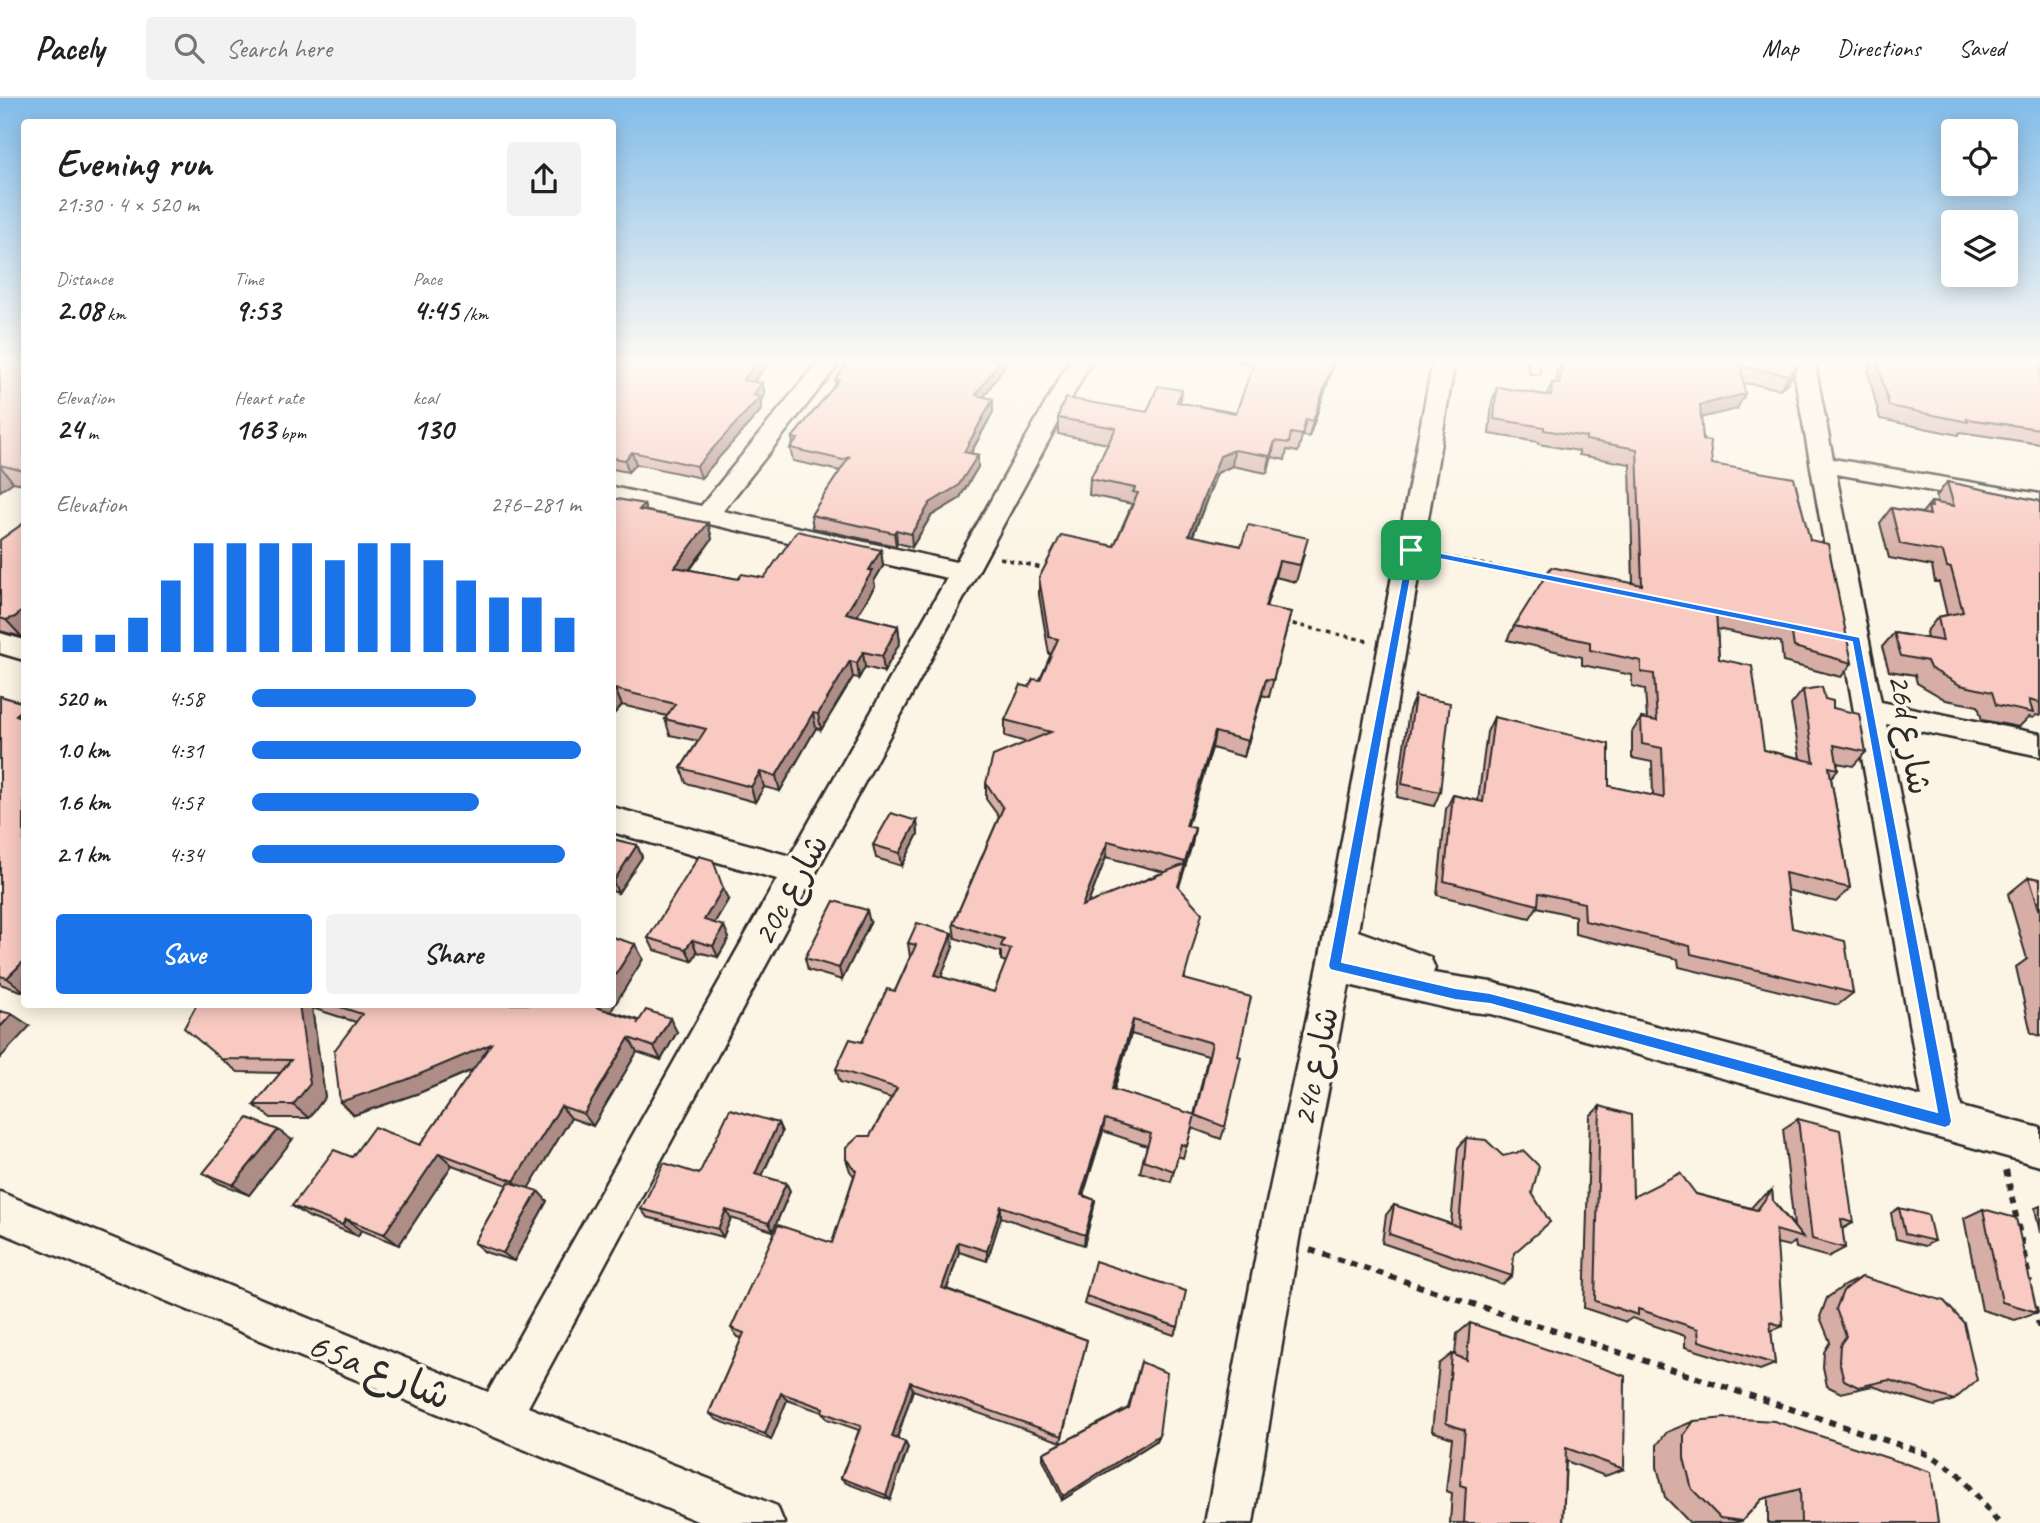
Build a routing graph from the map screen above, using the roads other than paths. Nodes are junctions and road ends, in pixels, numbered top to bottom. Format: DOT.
graph roads {
  1 [pos="777,426"];
  2 [pos="1045,426"];
  3 [pos="1432,426"];
  4 [pos="1815,426"];
  5 [pos="1822,464"];
  6 [pos="616,495"];
  7 [pos="2040,502"];
  8 [pos="706,515"];
  9 [pos="970,563"];
  10 [pos="0,643"];
  11 [pos="21,649"];
  12 [pos="1870,710"];
  13 [pos="2040,745"];
  14 [pos="616,820"];
  15 [pos="798,872"];
  16 [pos="1337,953"];
  17 [pos="1945,1121"];
  18 [pos="2040,1147"];
  19 [pos="0,1212"];
  20 [pos="498,1418"];
  21 [pos="760,1523"];
  22 [pos="1229,1523"];
  1 -- 8 [label="street"];
  2 -- 9 [label="street, 20c شارع"];
  3 -- 16 [label="street, 24c شارع"];
  4 -- 5 [label="street, 26d شارع"];
  5 -- 7 [label="street"];
  5 -- 12 [label="street, 26d شارع"];
  6 -- 8 [label="street"];
  8 -- 9 [label="street"];
  9 -- 15 [label="street, 20c شارع"];
  10 -- 11 [label="street"];
  12 -- 13 [label="street"];
  12 -- 17 [label="street, 26d شارع"];
  14 -- 15 [label="street"];
  15 -- 20 [label="street, 20c شارع"];
  16 -- 17 [label="street"];
  16 -- 22 [label="street, 24c شارع"];
  17 -- 18 [label="street"];
  19 -- 20 [label="street, 65a شارع"];
  20 -- 21 [label="street, 65a شارع"];
}
